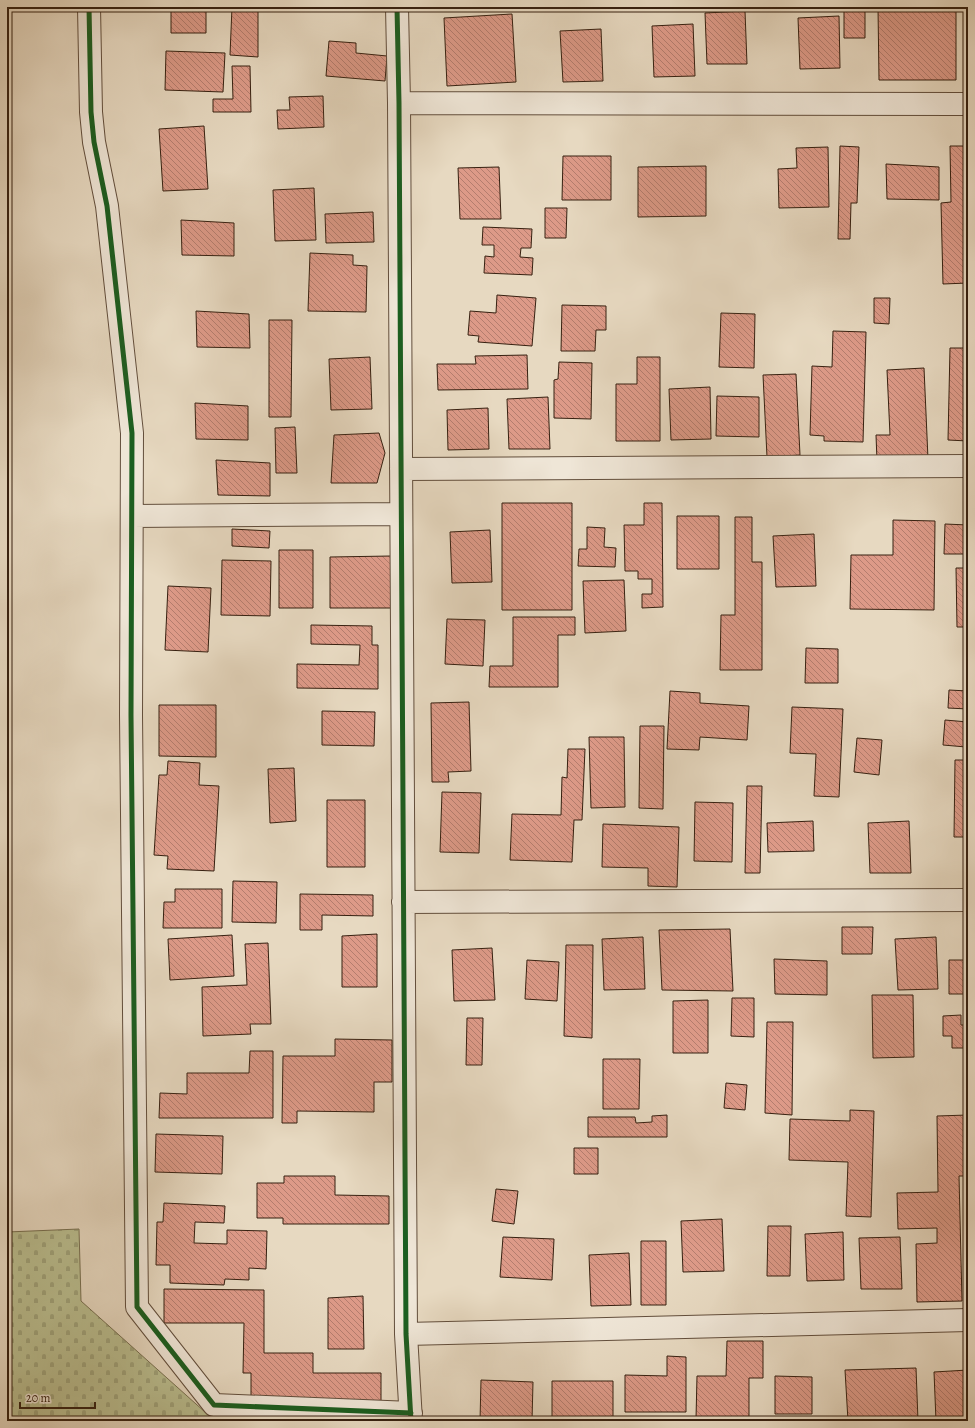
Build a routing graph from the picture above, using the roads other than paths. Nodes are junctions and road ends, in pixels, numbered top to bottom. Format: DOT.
graph roads {
  1 [pos="89,7"];
  2 [pos="397,7"];
  3 [pos="399,103"];
  4 [pos="968,104"];
  5 [pos="968,466"];
  6 [pos="401,468"];
  7 [pos="401,514"];
  8 [pos="133,516"];
  9 [pos="968,900"];
  10 [pos="403,902"];
  11 [pos="968,1320"];
  12 [pos="406,1334"];
  13 [pos="411,1417"];
  1 -- 8 [label="street"];
  2 -- 3 [label="street"];
  3 -- 4 [label="street"];
  3 -- 6 [label="street"];
  5 -- 6 [label="street"];
  6 -- 7 [label="street"];
  7 -- 8 [label="street"];
  7 -- 10 [label="street"];
  8 -- 13 [label="street"];
  9 -- 10 [label="street"];
  10 -- 12 [label="street"];
  11 -- 12 [label="street"];
  12 -- 13 [label="street"];
}
